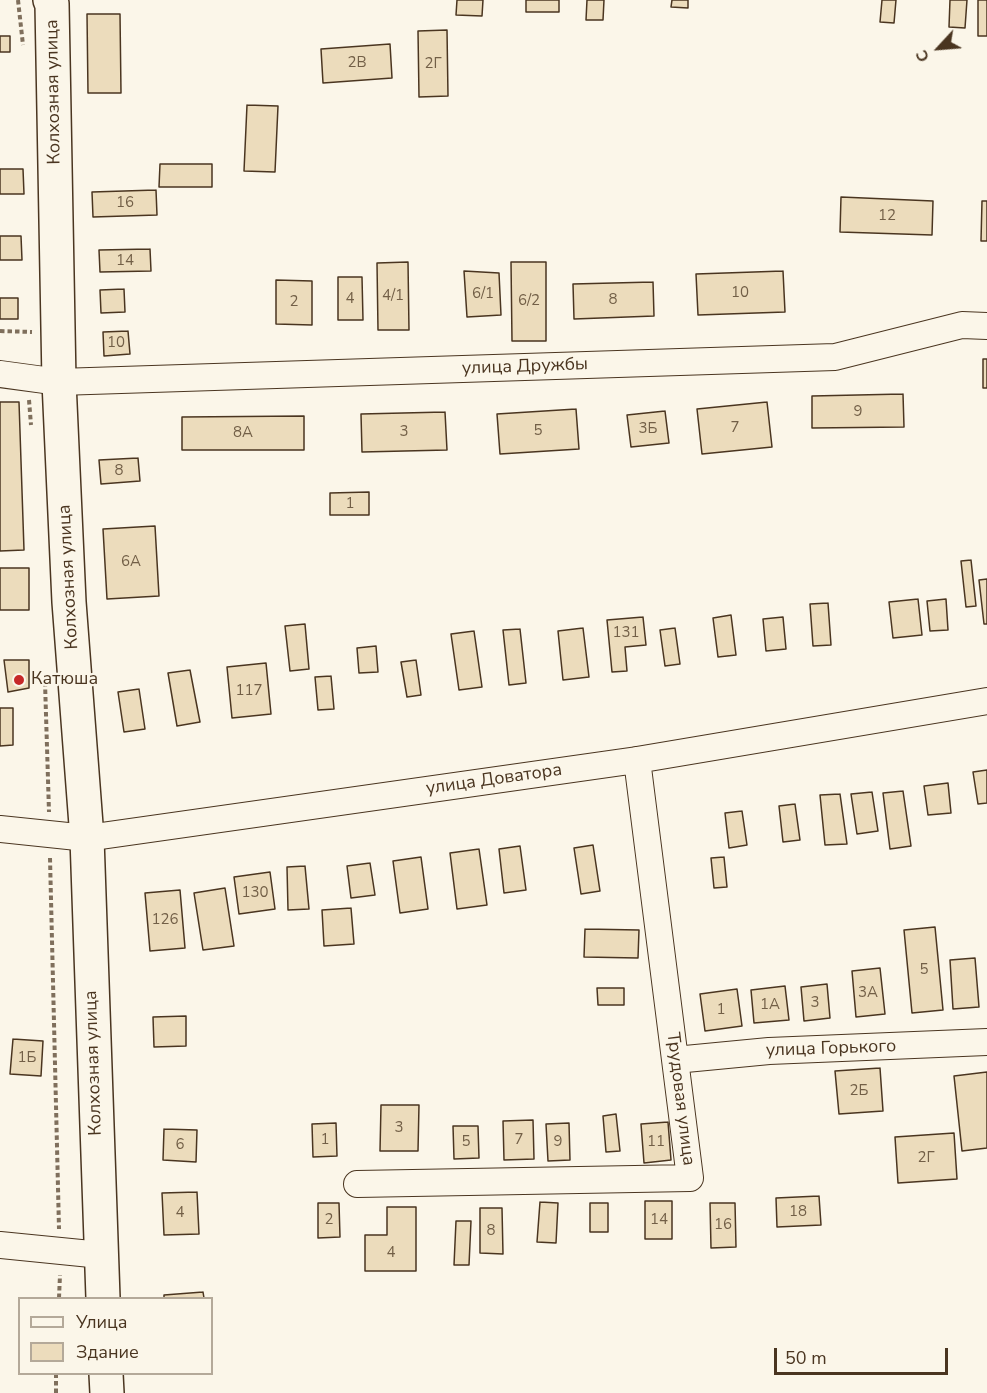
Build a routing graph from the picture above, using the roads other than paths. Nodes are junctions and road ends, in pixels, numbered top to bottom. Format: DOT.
graph roads {
  1 [pos="50,0"];
  2 [pos="987,326"];
  3 [pos="0,374"];
  4 [pos="59,382"];
  5 [pos="987,701"];
  6 [pos="637,760"];
  7 [pos="0,829"];
  8 [pos="87,838"];
  9 [pos="987,1042"];
  10 [pos="675,1060"];
  11 [pos="357,1184"];
  12 [pos="0,1245"];
  13 [pos="100,1255"];
  14 [pos="103,1297"];
  15 [pos="106,1375"];
  16 [pos="107,1393"];
  1 -- 4 [label="main road, Колхозная улица"];
  2 -- 4 [label="street, улица Дружбы"];
  3 -- 4 [label="street, улица Дружбы"];
  4 -- 8 [label="main road, Колхозная улица"];
  5 -- 6 [label="street, улица Доватора"];
  6 -- 8 [label="street, улица Доватора"];
  6 -- 10 [label="street, Трудовая улица"];
  7 -- 8 [label="street, улица Доватора"];
  8 -- 13 [label="main road, Колхозная улица"];
  9 -- 10 [label="street, улица Горького"];
  10 -- 11 [label="street, Трудовая улица"];
  12 -- 13 [label="street"];
  13 -- 14 [label="main road, Колхозная улица"];
  15 -- 16 [label="main road"];
}
